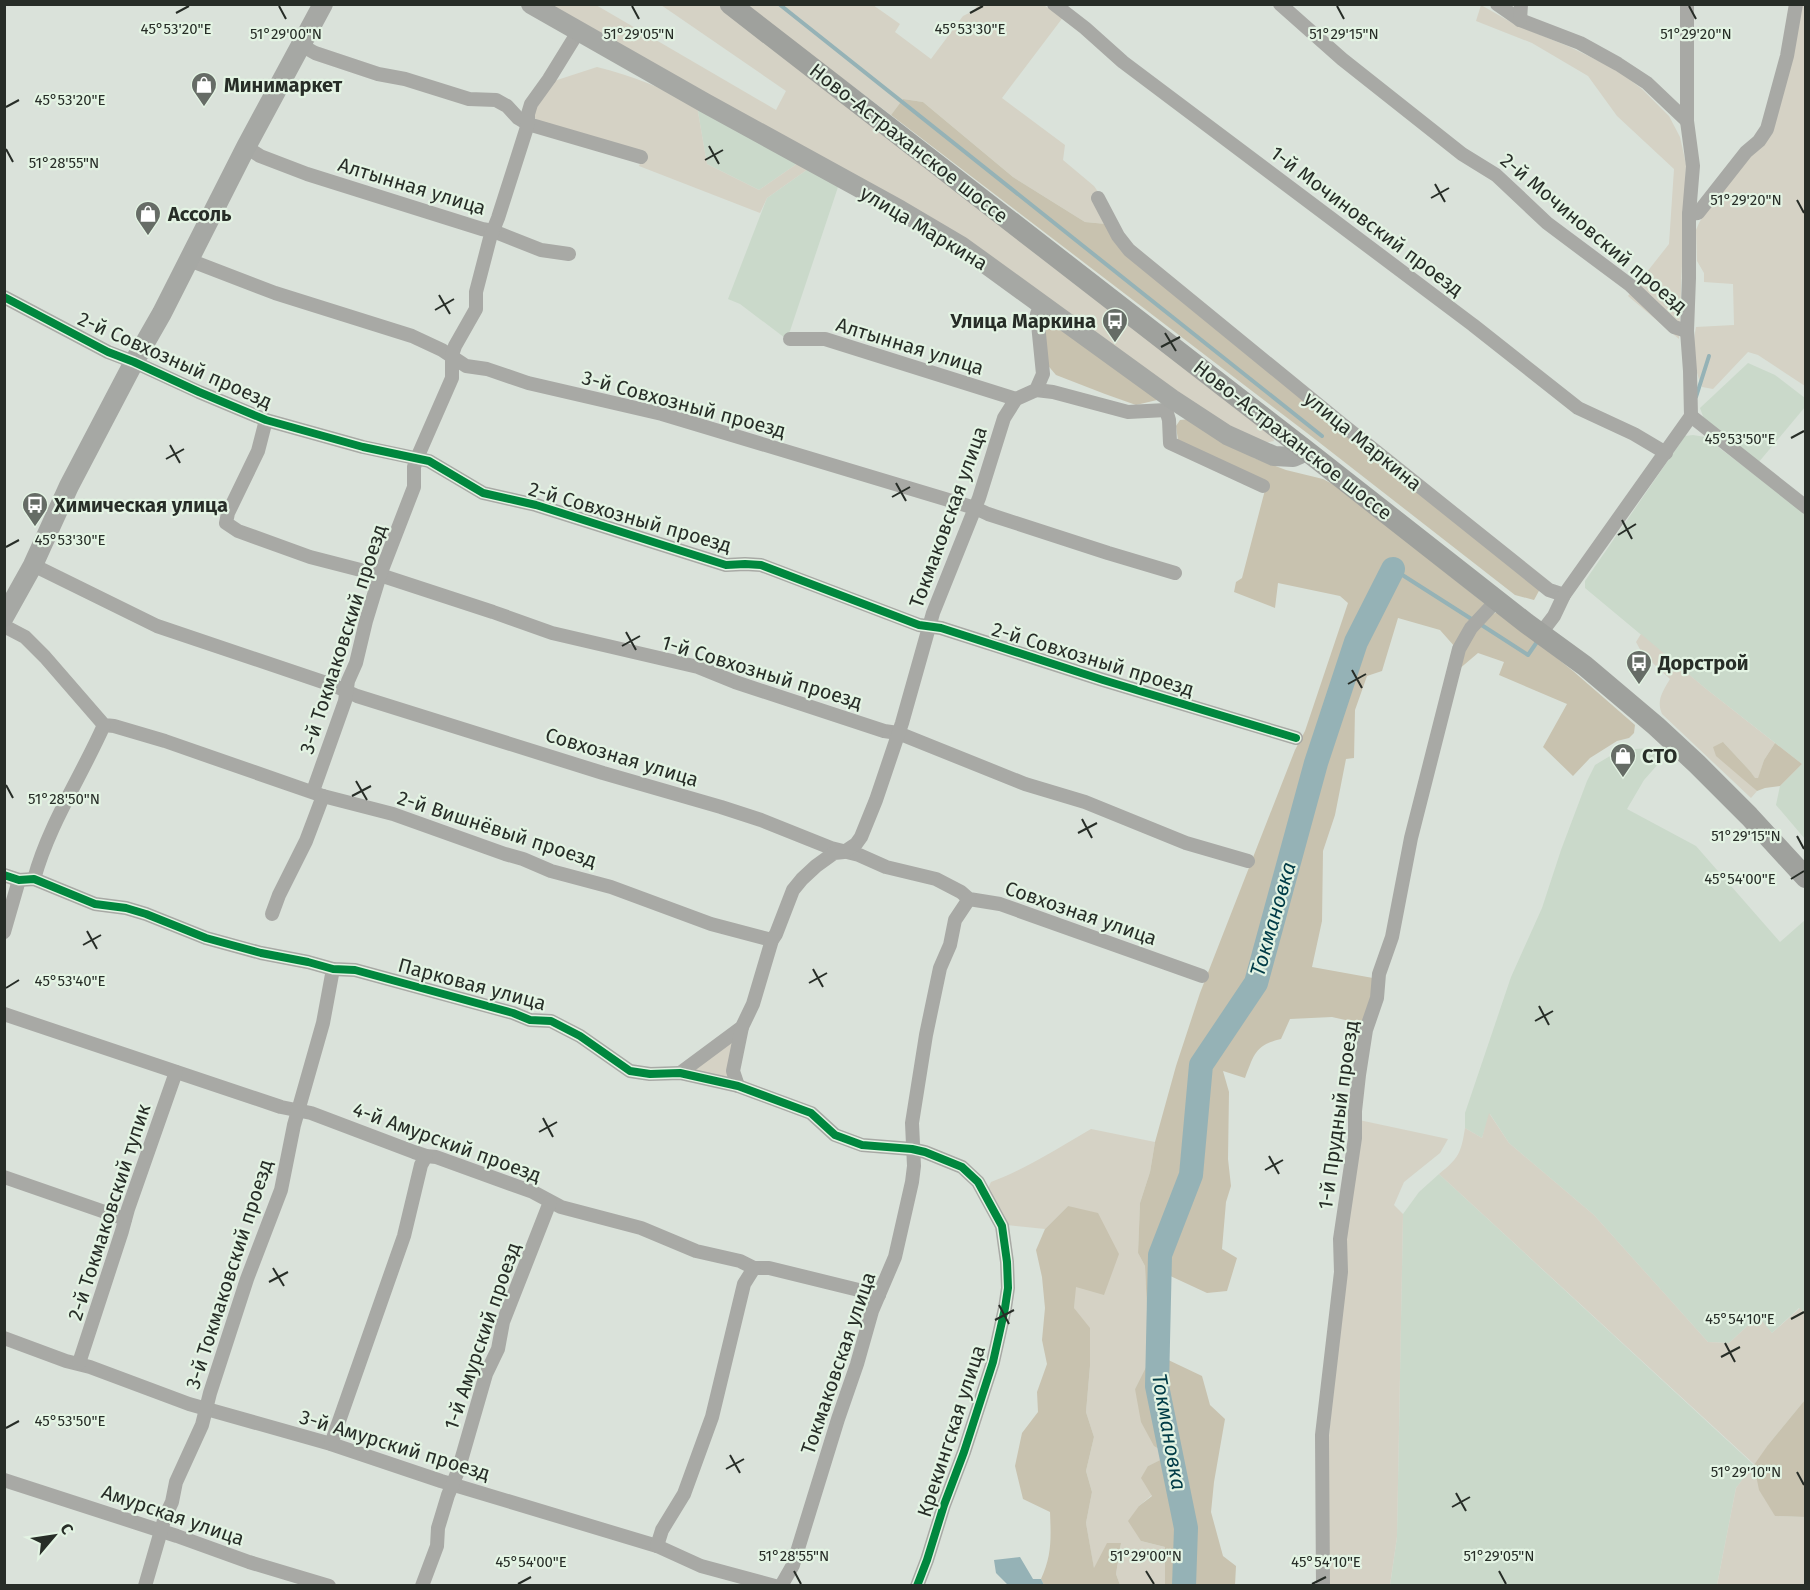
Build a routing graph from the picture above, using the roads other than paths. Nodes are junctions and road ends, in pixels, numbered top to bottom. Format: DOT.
graph roads {
  1 [pos="323,4"];
  2 [pos="531,4"];
  3 [pos="730,4"];
  4 [pos="1054,4"];
  5 [pos="1280,4"];
  6 [pos="1497,4"];
  7 [pos="1521,4"];
  8 [pos="1687,4"];
  9 [pos="1796,4"];
  10 [pos="1520,20"];
  11 [pos="578,32"];
  12 [pos="301,45"];
  13 [pos="1687,121"];
  14 [pos="528,124"];
  15 [pos="246,147"];
  16 [pos="641,157"];
  17 [pos="1098,198"];
  18 [pos="1689,214"];
  19 [pos="493,231"];
  20 [pos="569,254"];
  21 [pos="189,260"];
  22 [pos="4,297"];
  23 [pos="1042,304"];
  24 [pos="1687,331"];
  25 [pos="790,339"];
  26 [pos="452,355"];
  27 [pos="134,362"];
  28 [pos="1036,390"];
  29 [pos="1016,399"];
  30 [pos="1169,404"];
  31 [pos="1690,416"];
  32 [pos="266,420"];
  33 [pos="1303,448"];
  34 [pos="1666,453"];
  35 [pos="417,458"];
  36 [pos="1263,486"];
  37 [pos="1806,507"];
  38 [pos="975,508"];
  39 [pos="33,565"];
  40 [pos="1176,573"];
  41 [pos="380,575"];
  42 [pos="1564,595"];
  43 [pos="1497,600"];
  44 [pos="4,617"];
  45 [pos="4,626"];
  46 [pos="930,626"];
  47 [pos="1541,633"];
  48 [pos="346,690"];
  49 [pos="104,725"];
  50 [pos="898,734"];
  51 [pos="1296,738"];
  52 [pos="318,794"];
  53 [pos="844,852"];
  54 [pos="1248,861"];
  55 [pos="4,875"];
  56 [pos="1806,878"];
  57 [pos="34,879"];
  58 [pos="19,880"];
  59 [pos="969,899"];
  60 [pos="272,914"];
  61 [pos="4,932"];
  62 [pos="772,940"];
  63 [pos="333,969"];
  64 [pos="1202,975"];
  65 [pos="4,1014"];
  66 [pos="742,1028"];
  67 [pos="176,1072"];
  68 [pos="680,1072"];
  69 [pos="738,1086"];
  70 [pos="297,1111"];
  71 [pos="912,1149"];
  72 [pos="426,1156"];
  73 [pos="4,1177"];
  74 [pos="978,1182"];
  75 [pos="550,1202"];
  76 [pos="124,1219"];
  77 [pos="753,1268"];
  78 [pos="879,1295"];
  79 [pos="4,1338"];
  80 [pos="79,1363"];
  81 [pos="206,1409"];
  82 [pos="331,1444"];
  83 [pos="4,1480"];
  84 [pos="453,1485"];
  85 [pos="161,1531"];
  86 [pos="657,1546"];
  87 [pos="145,1586"];
  88 [pos="329,1586"];
  89 [pos="422,1586"];
  90 [pos="775,1586"];
  91 [pos="781,1586"];
  92 [pos="917,1586"];
  93 [pos="1323,1586"];
  1 -- 12 [label="street"];
  2 -- 11 [label="street, улица Маркина"];
  3 -- 33 [label="main road, Ново-Астраханское шоссе"];
  4 -- 34 [label="street, 1-й Мочиновский проезд"];
  5 -- 24 [label="street, 2-й Мочиновский проезд"];
  6 -- 10 [label="street"];
  7 -- 10 [label="street"];
  8 -- 13 [label="street"];
  9 -- 18 [label="street"];
  10 -- 13 [label="street"];
  11 -- 14 [label="street, 3-й Токмаковский проезд"];
  11 -- 23 [label="street, улица Маркина"];
  12 -- 14 [label="street"];
  12 -- 15 [label="street"];
  13 -- 18 [label="street"];
  14 -- 16 [label="street"];
  14 -- 19 [label="street, 3-й Токмаковский проезд"];
  15 -- 19 [label="street, Алтынная улица"];
  15 -- 21 [label="street"];
  17 -- 42 [label="street, улица Маркина"];
  18 -- 24 [label="street"];
  19 -- 20 [label="street, Алтынная улица"];
  19 -- 26 [label="street, 3-й Токмаковский проезд"];
  21 -- 26 [label="street, 3-й Совхозный проезд"];
  21 -- 27 [label="street"];
  22 -- 27 [label="street, 2-й Совхозный проезд"];
  23 -- 28 [label="street"];
  23 -- 30 [label="street, улица Маркина"];
  24 -- 31 [label="street"];
  25 -- 29 [label="street, Алтынная улица"];
  26 -- 35 [label="street, 3-й Токмаковский проезд"];
  26 -- 38 [label="street, 3-й Совхозный проезд"];
  27 -- 32 [label="street, 2-й Совхозный проезд"];
  27 -- 39 [label="street"];
  28 -- 29 [label="street"];
  28 -- 30 [label="street"];
  29 -- 38 [label="street, Токмаковская улица"];
  30 -- 33 [label="street, улица Маркина"];
  30 -- 36 [label="street"];
  31 -- 34 [label="street"];
  31 -- 37 [label="street"];
  32 -- 35 [label="street, 2-й Совхозный проезд"];
  32 -- 41 [label="street, 1-й Совхозный проезд"];
  33 -- 43 [label="main road, Ново-Астраханское шоссе"];
  34 -- 42 [label="street"];
  35 -- 41 [label="street, 3-й Токмаковский проезд"];
  35 -- 46 [label="street, 2-й Совхозный проезд"];
  38 -- 40 [label="street, 3-й Совхозный проезд"];
  38 -- 46 [label="street, Токмаковская улица"];
  39 -- 44 [label="street"];
  39 -- 48 [label="street, Совхозная улица"];
  41 -- 48 [label="street, 3-й Токмаковский проезд"];
  41 -- 50 [label="street, 1-й Совхозный проезд"];
  42 -- 47 [label="street"];
  43 -- 47 [label="main road, Ново-Астраханское шоссе"];
  43 -- 93 [label="street, 1-й Прудный проезд"];
  45 -- 49 [label="street"];
  46 -- 50 [label="street, Токмаковская улица"];
  46 -- 51 [label="street, 2-й Совхозный проезд"];
  47 -- 56 [label="main road, Ново-Астраханское шоссе"];
  48 -- 52 [label="street, 3-й Токмаковский проезд"];
  48 -- 53 [label="street, Совхозная улица"];
  49 -- 52 [label="street, 2-й Вишнёвый проезд"];
  49 -- 57 [label="street"];
  50 -- 53 [label="street, Токмаковская улица"];
  50 -- 54 [label="street, 1-й Совхозный проезд"];
  52 -- 60 [label="street, 3-й Токмаковский проезд"];
  52 -- 62 [label="street, 2-й Вишнёвый проезд"];
  53 -- 59 [label="street, Совхозная улица"];
  53 -- 62 [label="street"];
  55 -- 58 [label="street, Парковая улица"];
  57 -- 58 [label="street, Парковая улица"];
  57 -- 63 [label="street, Парковая улица"];
  58 -- 61 [label="street"];
  59 -- 64 [label="street, Совхозная улица"];
  59 -- 71 [label="street, Токмаковская улица"];
  62 -- 66 [label="street"];
  63 -- 68 [label="street, Парковая улица"];
  63 -- 70 [label="street, 3-й Токмаковский проезд"];
  65 -- 67 [label="street, 4-й Амурский проезд"];
  66 -- 68 [label="street"];
  66 -- 69 [label="street"];
  67 -- 70 [label="street, 4-й Амурский проезд"];
  67 -- 76 [label="street, 2-й Токмаковский тупик"];
  68 -- 69 [label="street, Парковая улица"];
  69 -- 71 [label="street, Парковая улица"];
  70 -- 72 [label="street, 4-й Амурский проезд"];
  70 -- 81 [label="street, 3-й Токмаковский проезд"];
  71 -- 74 [label="street, Парковая улица"];
  71 -- 78 [label="street, Токмаковская улица"];
  72 -- 75 [label="street, 4-й Амурский проезд"];
  72 -- 82 [label="street"];
  73 -- 76 [label="street"];
  74 -- 92 [label="street, Крекингская улица"];
  75 -- 77 [label="street, 4-й Амурский проезд"];
  75 -- 84 [label="street, 1-й Амурский проезд"];
  76 -- 80 [label="street, 2-й Токмаковский тупик"];
  77 -- 78 [label="street, 4-й Амурский проезд"];
  77 -- 86 [label="street"];
  78 -- 91 [label="street, Токмаковская улица"];
  79 -- 80 [label="street, 3-й Амурский проезд"];
  80 -- 81 [label="street, 3-й Амурский проезд"];
  81 -- 82 [label="street, 3-й Амурский проезд"];
  81 -- 85 [label="street, 3-й Токмаковский проезд"];
  82 -- 84 [label="street, 3-й Амурский проезд"];
  83 -- 85 [label="street, Амурская улица"];
  84 -- 86 [label="street, 3-й Амурский проезд"];
  84 -- 89 [label="street, 1-й Амурский проезд"];
  85 -- 87 [label="street, 3-й Токмаковский проезд"];
  85 -- 88 [label="street, Амурская улица"];
  86 -- 90 [label="street, 3-й Амурский проезд"];
}
